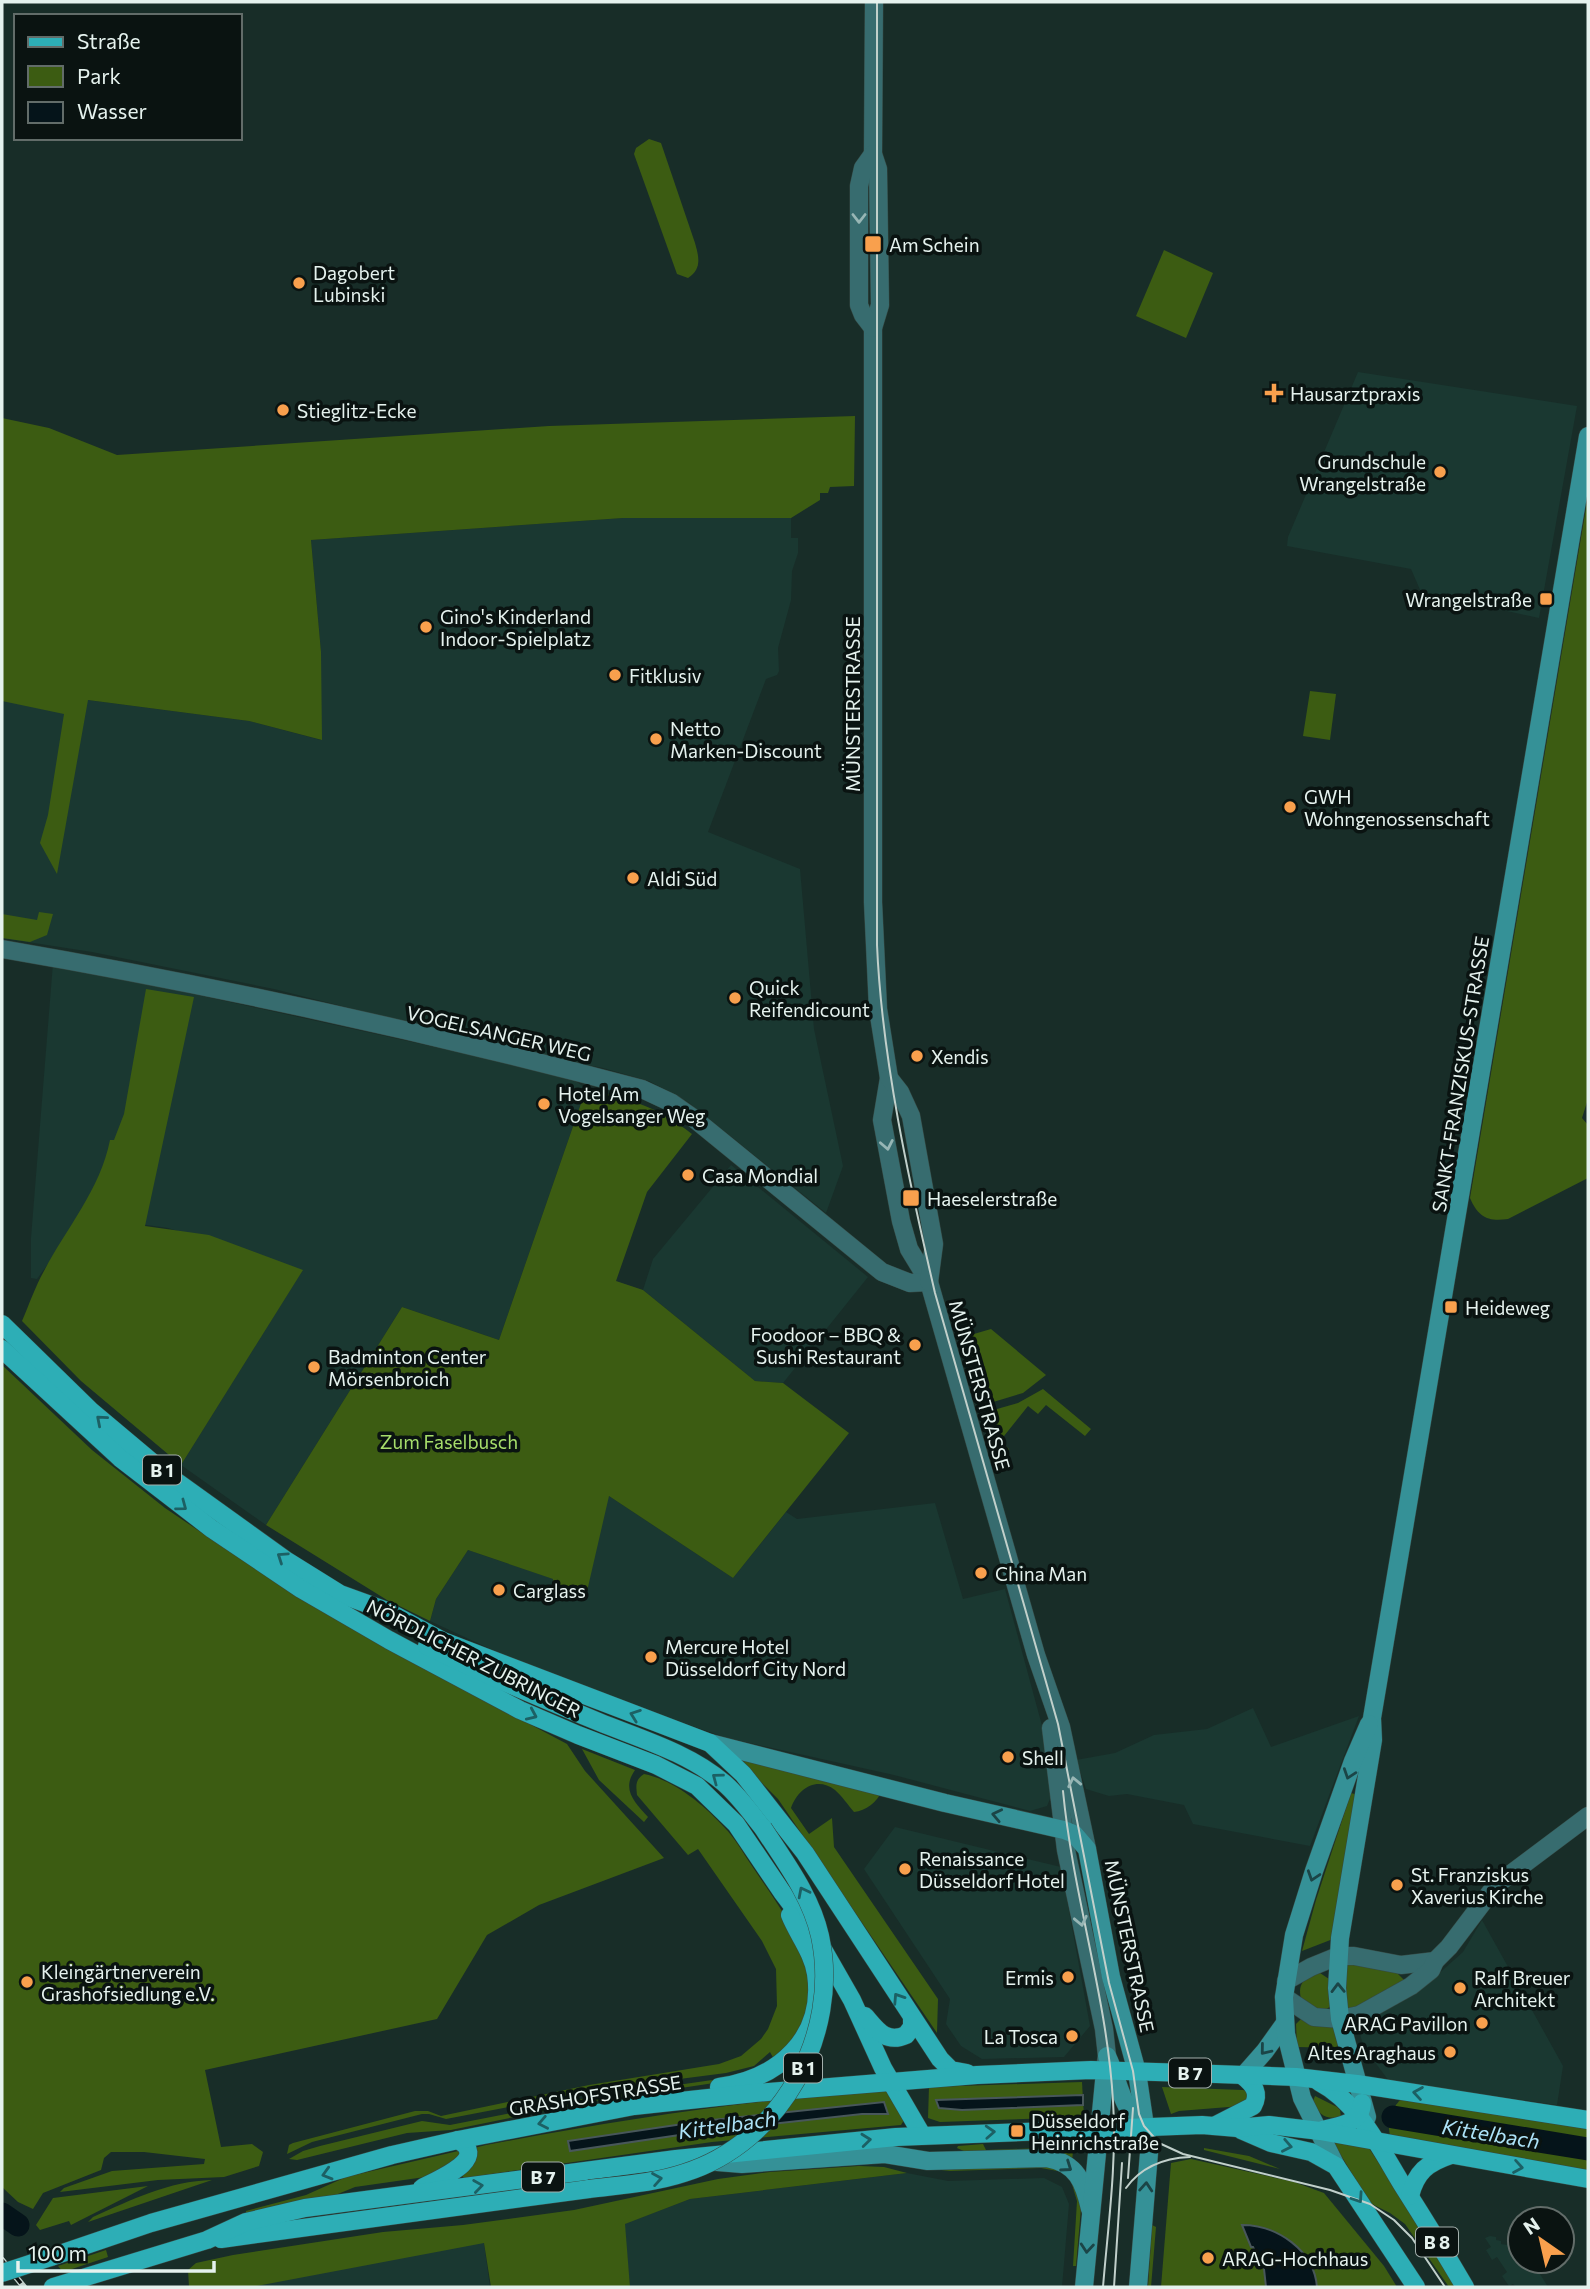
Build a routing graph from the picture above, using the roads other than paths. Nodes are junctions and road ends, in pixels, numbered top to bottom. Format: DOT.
graph roads {
  1 [pos="874,2"];
  2 [pos="1588,436"];
  3 [pos="2,949"];
  4 [pos="889,1078"];
  5 [pos="929,1282"];
  6 [pos="2,1324"];
  7 [pos="2,1349"];
  8 [pos="340,1594"];
  9 [pos="1050,1700"];
  10 [pos="1372,1718"];
  11 [pos="710,1743"];
  12 [pos="1059,1800"];
  13 [pos="1588,1816"];
  14 [pos="1037,1823"];
  15 [pos="1064,1830"];
  16 [pos="1087,1849"];
  17 [pos="782,1892"];
  18 [pos="1338,1956"];
  19 [pos="1435,1961"];
  20 [pos="1401,1965"];
  21 [pos="1411,1986"];
  22 [pos="1285,1989"];
  23 [pos="852,2000"];
  24 [pos="1359,2015"];
  25 [pos="1340,2019"];
  26 [pos="912,2020"];
  27 [pos="1285,2023"];
  28 [pos="1348,2052"];
  29 [pos="1109,2066"];
  30 [pos="1138,2072"];
  31 [pos="978,2075"];
  32 [pos="1244,2076"];
  33 [pos="1304,2078"];
  34 [pos="1357,2084"];
  35 [pos="892,2085"];
  36 [pos="634,2105"];
  37 [pos="1360,2110"];
  38 [pos="1588,2120"];
  39 [pos="1214,2126"];
  40 [pos="1145,2127"];
  41 [pos="1237,2128"];
  42 [pos="1100,2129"];
  43 [pos="919,2130"];
  44 [pos="1320,2131"];
  45 [pos="458,2140"];
  46 [pos="1375,2140"];
  47 [pos="1451,2155"];
  48 [pos="676,2159"];
  49 [pos="952,2162"];
  50 [pos="1336,2166"];
  51 [pos="1588,2179"];
  52 [pos="411,2194"];
  53 [pos="1410,2196"];
  54 [pos="1090,2209"];
  55 [pos="207,2240"];
  56 [pos="2,2273"];
  57 [pos="62,2284"];
  58 [pos="1084,2287"];
  59 [pos="1138,2287"];
  60 [pos="1416,2287"];
  61 [pos="1465,2287"];
  1 -- 4 [label="street, MÜNSTERSTRASSE"];
  2 -- 10 [label="main road, SANKT-FRANZISKUS-STRASSE"];
  3 -- 5 [label="street, VOGELSANGER WEG"];
  4 -- 5 [label="street, MÜNSTERSTRASSE"];
  4 -- 5 [label="street, MÜNSTERSTRASSE, one-way"];
  5 -- 9 [label="street, MÜNSTERSTRASSE"];
  8 -- 6 [label="main road, NÖRDLICHER ZUBRINGER / B 1, one-way"];
  7 -- 17 [label="main road, NÖRDLICHER ZUBRINGER / B 1, one-way"];
  11 -- 8 [label="main road, NÖRDLICHER ZUBRINGER / B 1, one-way"];
  55 -- 8 [label="main road, B 1, one-way, bridge"];
  9 -- 12 [label="street, MÜNSTERSTRASSE"];
  16 -- 9 [label="street, MÜNSTERSTRASSE, one-way"];
  10 -- 18 [label="main road, SANKT-FRANZISKUS-STRASSE"];
  10 -- 22 [label="main road, SANKT-FRANZISKUS-STRASSE, one-way"];
  14 -- 11 [label="main road, NÖRDLICHER ZUBRINGER, one-way"];
  26 -- 11 [label="main road, NÖRDLICHER ZUBRINGER, one-way"];
  12 -- 14 [label="street"];
  12 -- 15 [label="street, MÜNSTERSTRASSE"];
  13 -- 19 [label="street"];
  14 -- 15 [label="main road, NÖRDLICHER ZUBRINGER"];
  15 -- 16 [label="main road, NÖRDLICHER ZUBRINGER"];
  15 -- 29 [label="street, MÜNSTERSTRASSE, one-way"];
  16 -- 30 [label="main road, MÜNSTERSTRASSE"];
  17 -- 23 [label="main road, NÖRDLICHER ZUBRINGER"];
  17 -- 36 [label="main road, B 1"];
  18 -- 20 [label="street"];
  18 -- 22 [label="street"];
  25 -- 18 [label="main road, SANKT-FRANZISKUS-STRASSE, one-way"];
  19 -- 20 [label="street"];
  19 -- 21 [label="street"];
  20 -- 21 [label="street"];
  21 -- 24 [label="street"];
  22 -- 25 [label="street"];
  22 -- 27 [label="main road, SANKT-FRANZISKUS-STRASSE"];
  23 -- 26 [label="main road"];
  23 -- 35 [label="main road, NÖRDLICHER ZUBRINGER"];
  24 -- 25 [label="street"];
  24 -- 28 [label="street"];
  25 -- 28 [label="main road, SANKT-FRANZISKUS-STRASSE"];
  26 -- 31 [label="main road, NÖRDLICHER ZUBRINGER"];
  27 -- 32 [label="main road, one-way"];
  27 -- 33 [label="main road, SANKT-FRANZISKUS-STRASSE"];
  28 -- 34 [label="main road, SANKT-FRANZISKUS-STRASSE"];
  29 -- 30 [label="main road, GRASHOFSTRASSE / B 7"];
  29 -- 31 [label="main road, GRASHOFSTRASSE / B 7"];
  29 -- 40 [label="main road"];
  29 -- 42 [label="main road, MÜNSTERSTRASSE"];
  30 -- 32 [label="main road, B 7"];
  30 -- 40 [label="main road, MÜNSTERSTRASSE"];
  31 -- 35 [label="main road, GRASHOFSTRASSE / B 7"];
  32 -- 33 [label="main road, B 7"];
  32 -- 39 [label="main road"];
  33 -- 34 [label="main road, B 7"];
  33 -- 37 [label="main road"];
  33 -- 44 [label="main road, SANKT-FRANZISKUS-STRASSE"];
  34 -- 37 [label="main road, SANKT-FRANZISKUS-STRASSE"];
  38 -- 34 [label="main road, B 7, one-way"];
  35 -- 36 [label="main road, GRASHOFSTRASSE / B 7"];
  35 -- 43 [label="main road, NÖRDLICHER ZUBRINGER"];
  36 -- 45 [label="main road, GRASHOFSTRASSE / B 1, one-way"];
  37 -- 44 [label="main road"];
  37 -- 46 [label="main road"];
  39 -- 40 [label="main road, B 7"];
  39 -- 41 [label="main road, B 7"];
  40 -- 42 [label="main road, B 7"];
  59 -- 40 [label="main road, MÜNSTERSTRASSE, one-way"];
  41 -- 44 [label="main road, B 7"];
  41 -- 50 [label="main road, one-way"];
  43 -- 42 [label="main road, B 7, one-way"];
  42 -- 54 [label="main road, MÜNSTERSTRASSE"];
  48 -- 43 [label="main road, B 7, one-way"];
  43 -- 49 [label="main road"];
  44 -- 46 [label="main road, B 7"];
  44 -- 50 [label="main road, SANKT-FRANZISKUS-STRASSE"];
  45 -- 52 [label="main road"];
  45 -- 56 [label="main road, GRASHOFSTRASSE / B 1, one-way, bridge"];
  46 -- 47 [label="main road, B 7"];
  46 -- 53 [label="main road, B 8"];
  47 -- 51 [label="main road, B 7, one-way"];
  47 -- 53 [label="main road"];
  48 -- 49 [label="main road"];
  52 -- 48 [label="main road, B 7, one-way"];
  49 -- 54 [label="main road, one-way"];
  50 -- 60 [label="main road, B 8, one-way"];
  52 -- 55 [label="main road, B 7"];
  53 -- 61 [label="main road, B 8"];
  54 -- 58 [label="main road, MÜNSTERSTRASSE, one-way"];
  55 -- 57 [label="main road, B 7"];
}
